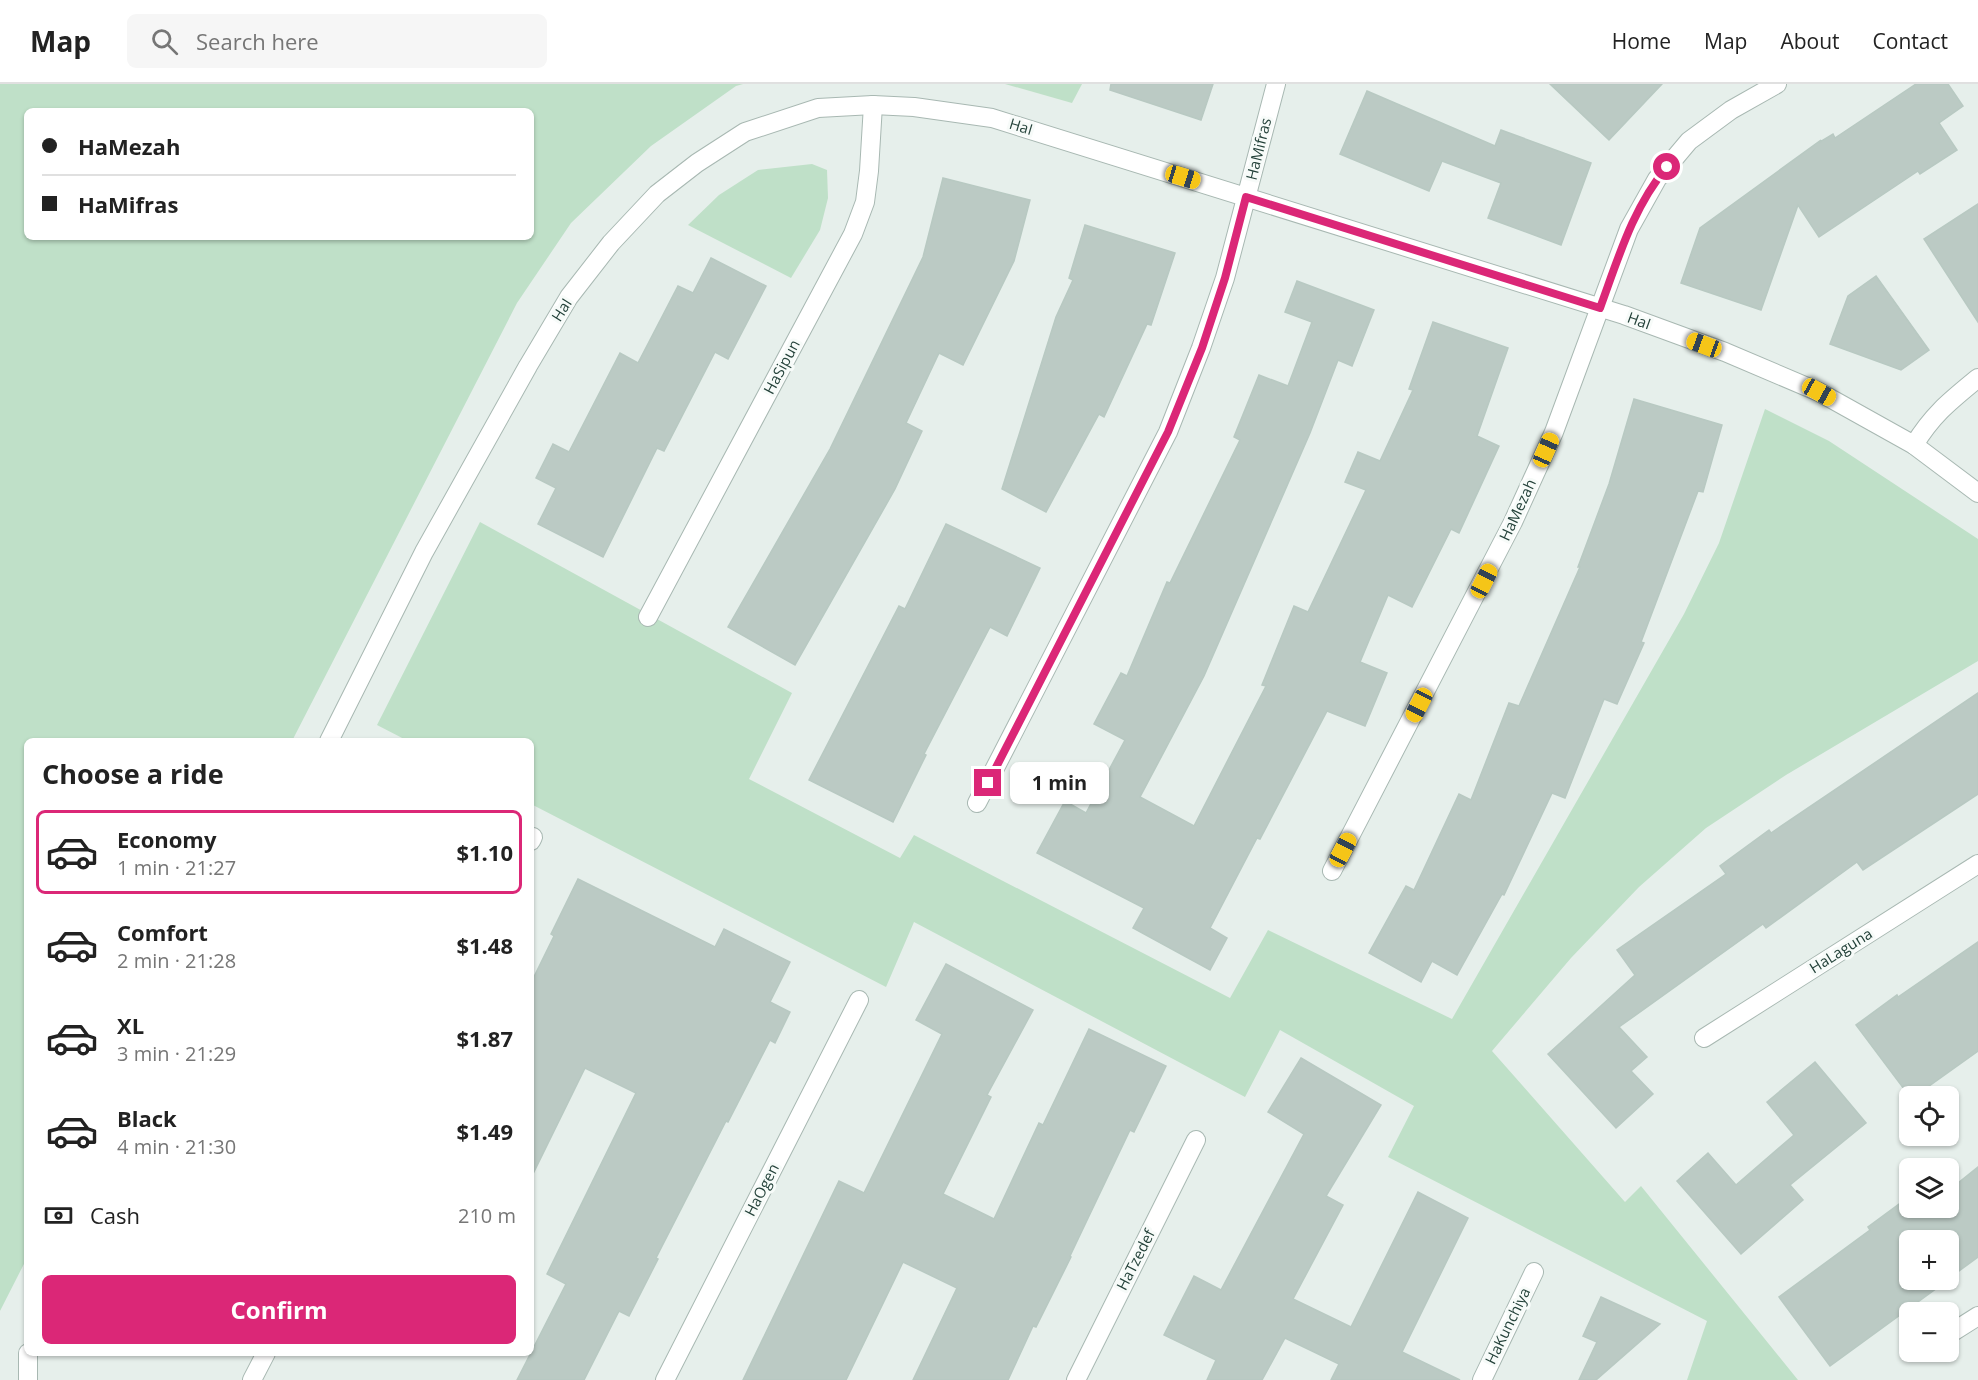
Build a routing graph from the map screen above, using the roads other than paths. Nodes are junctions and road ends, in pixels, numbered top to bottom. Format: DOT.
graph roads {
  1 [pos="1276,84"];
  2 [pos="1778,84"];
  3 [pos="873,105"];
  4 [pos="1246,197"];
  5 [pos="1600,308"];
  6 [pos="1978,378"];
  7 [pos="1914,445"];
  8 [pos="1978,493"];
  9 [pos="648,617"];
  10 [pos="331,738"];
  11 [pos="977,803"];
  12 [pos="1978,864"];
  13 [pos="1332,871"];
  14 [pos="859,1000"];
  15 [pos="1704,1038"];
  16 [pos="1196,1140"];
  17 [pos="1534,1272"];
  18 [pos="1978,1316"];
  19 [pos="1959,1328"];
  20 [pos="28,1356"];
  21 [pos="264,1356"];
  22 [pos="28,1380"];
  23 [pos="252,1380"];
  24 [pos="665,1380"];
  25 [pos="1076,1380"];
  26 [pos="1482,1380"];
  1 -- 4 [label="street, HaMifras"];
  2 -- 5 [label="street, HaMezah"];
  3 -- 4 [label="street, HaI"];
  3 -- 9 [label="street, HaSipun"];
  3 -- 10 [label="street, HaI"];
  4 -- 5 [label="street, HaI"];
  4 -- 11 [label="street, HaMifras"];
  5 -- 7 [label="street, HaI"];
  5 -- 13 [label="street, HaMezah"];
  6 -- 7 [label="street"];
  7 -- 8 [label="street, HaI"];
  12 -- 15 [label="street, HaLaguna"];
  14 -- 24 [label="street, HaOgen"];
  16 -- 25 [label="street, HaTzedef"];
  17 -- 26 [label="street, HaKunchiya"];
  18 -- 19 [label="street"];
  20 -- 22 [label="street"];
  21 -- 23 [label="street"];
}
